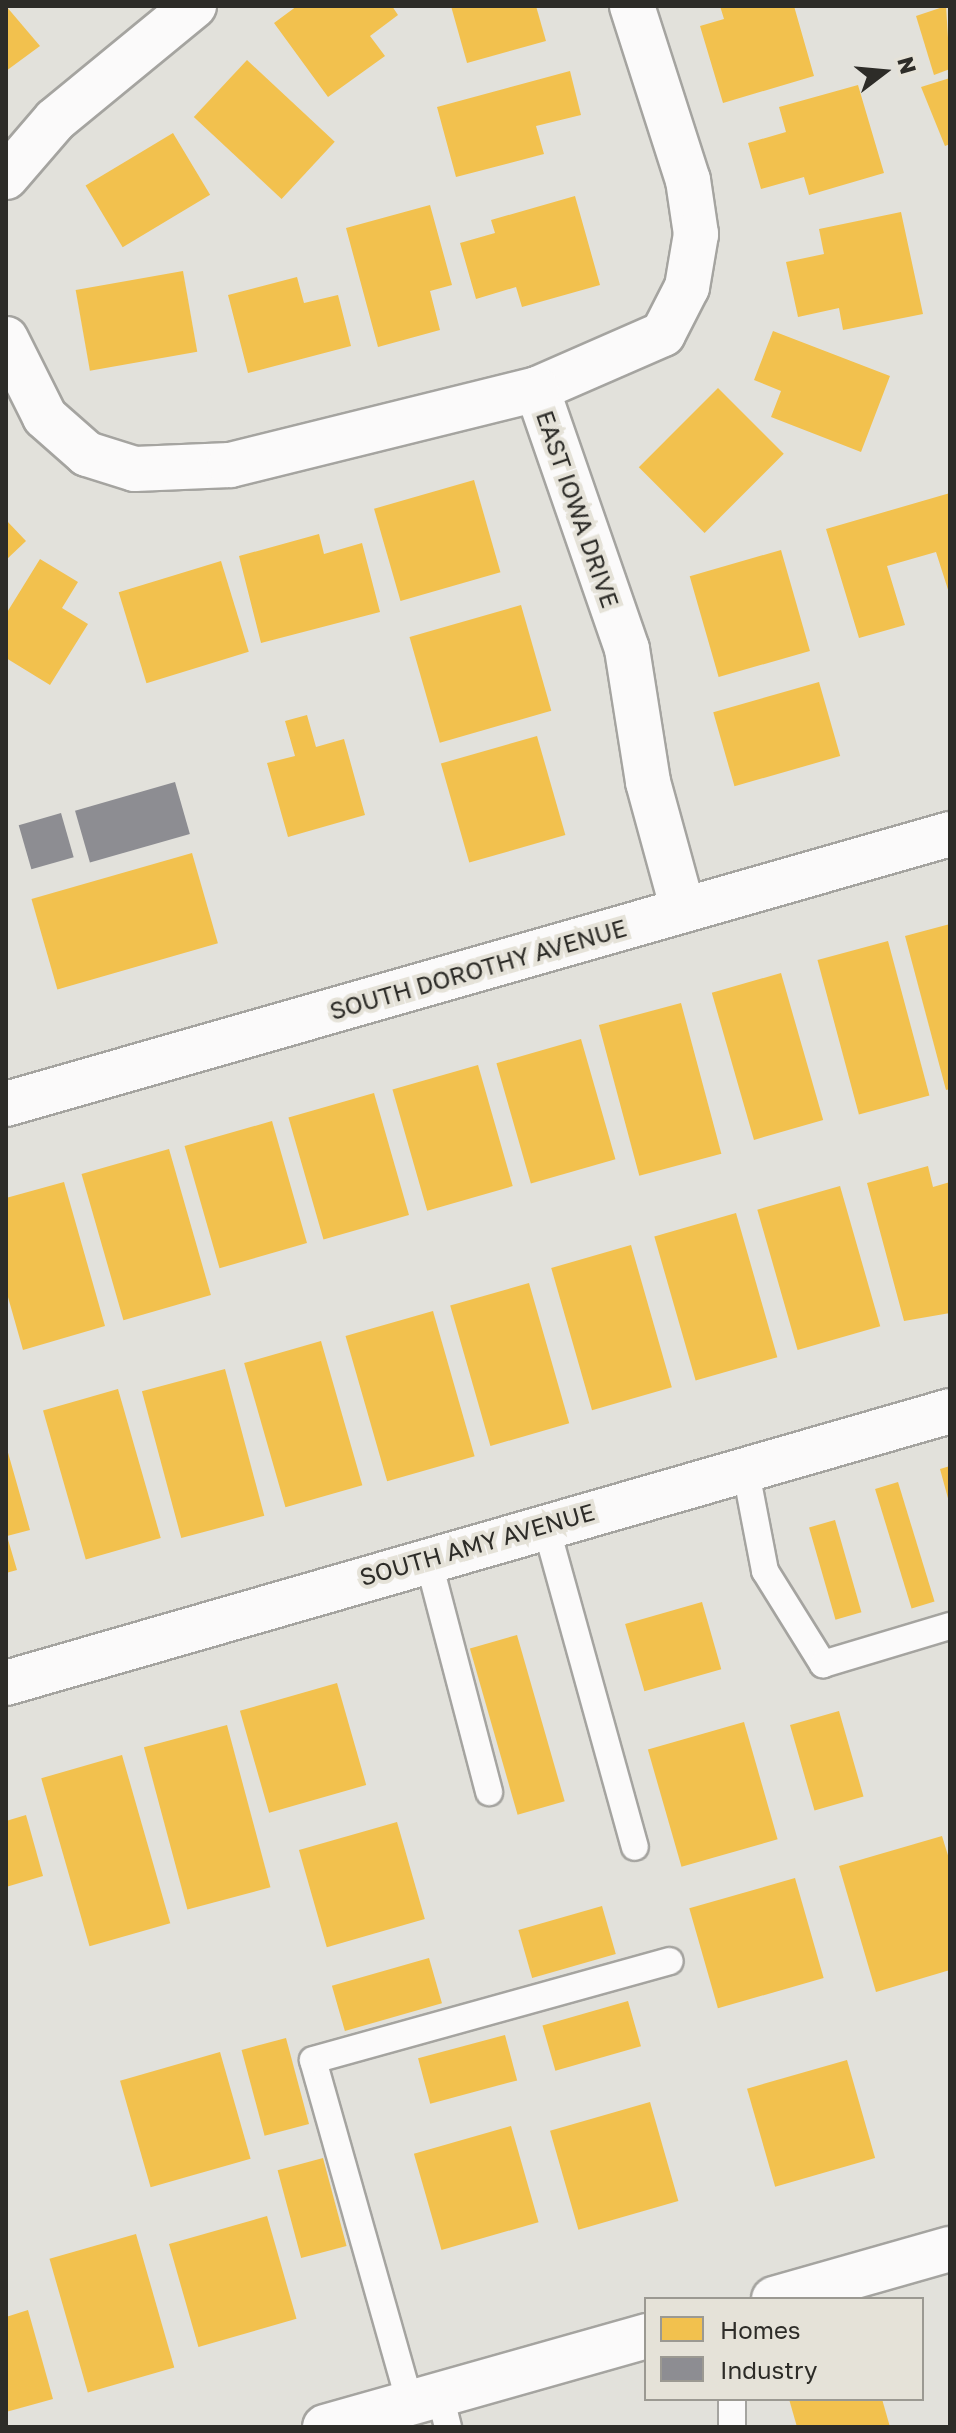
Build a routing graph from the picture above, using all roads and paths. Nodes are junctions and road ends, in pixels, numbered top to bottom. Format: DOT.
graph roads {
  1 [pos="194,6"];
  2 [pos="632,6"];
  3 [pos="6,177"];
  4 [pos="6,339"];
  5 [pos="537,389"];
  6 [pos="950,834"];
  7 [pos="683,910"];
  8 [pos="6,1104"];
  9 [pos="950,1411"];
  10 [pos="745,1467"];
  11 [pos="545,1523"];
  12 [pos="428,1559"];
  13 [pos="950,1626"];
  14 [pos="6,1683"];
  15 [pos="489,1792"];
  16 [pos="635,1847"];
  17 [pos="670,1961"];
  18 [pos="950,2249"];
  19 [pos="781,2297"];
  20 [pos="644,2337"];
  21 [pos="732,2401"];
  22 [pos="433,2408"];
  23 [pos="325,2427"];
  24 [pos="732,2427"];
  1 -- 3 [label="street"];
  2 -- 5 [label="street, EAST IOWA DRIVE"];
  4 -- 5 [label="street"];
  5 -- 7 [label="street, EAST IOWA DRIVE"];
  6 -- 7 [label="street, SOUTH DOROTHY AVENUE"];
  7 -- 8 [label="street, SOUTH DOROTHY AVENUE"];
  9 -- 10 [label="street, SOUTH AMY AVENUE"];
  10 -- 11 [label="street, SOUTH AMY AVENUE"];
  10 -- 13 [label="lane"];
  11 -- 12 [label="street, SOUTH AMY AVENUE"];
  11 -- 16 [label="lane"];
  12 -- 14 [label="street, SOUTH AMY AVENUE"];
  12 -- 15 [label="lane"];
  17 -- 22 [label="lane"];
  18 -- 19 [label="street"];
  20 -- 22 [label="street"];
  21 -- 24 [label="lane"];
  22 -- 23 [label="street"];
}
